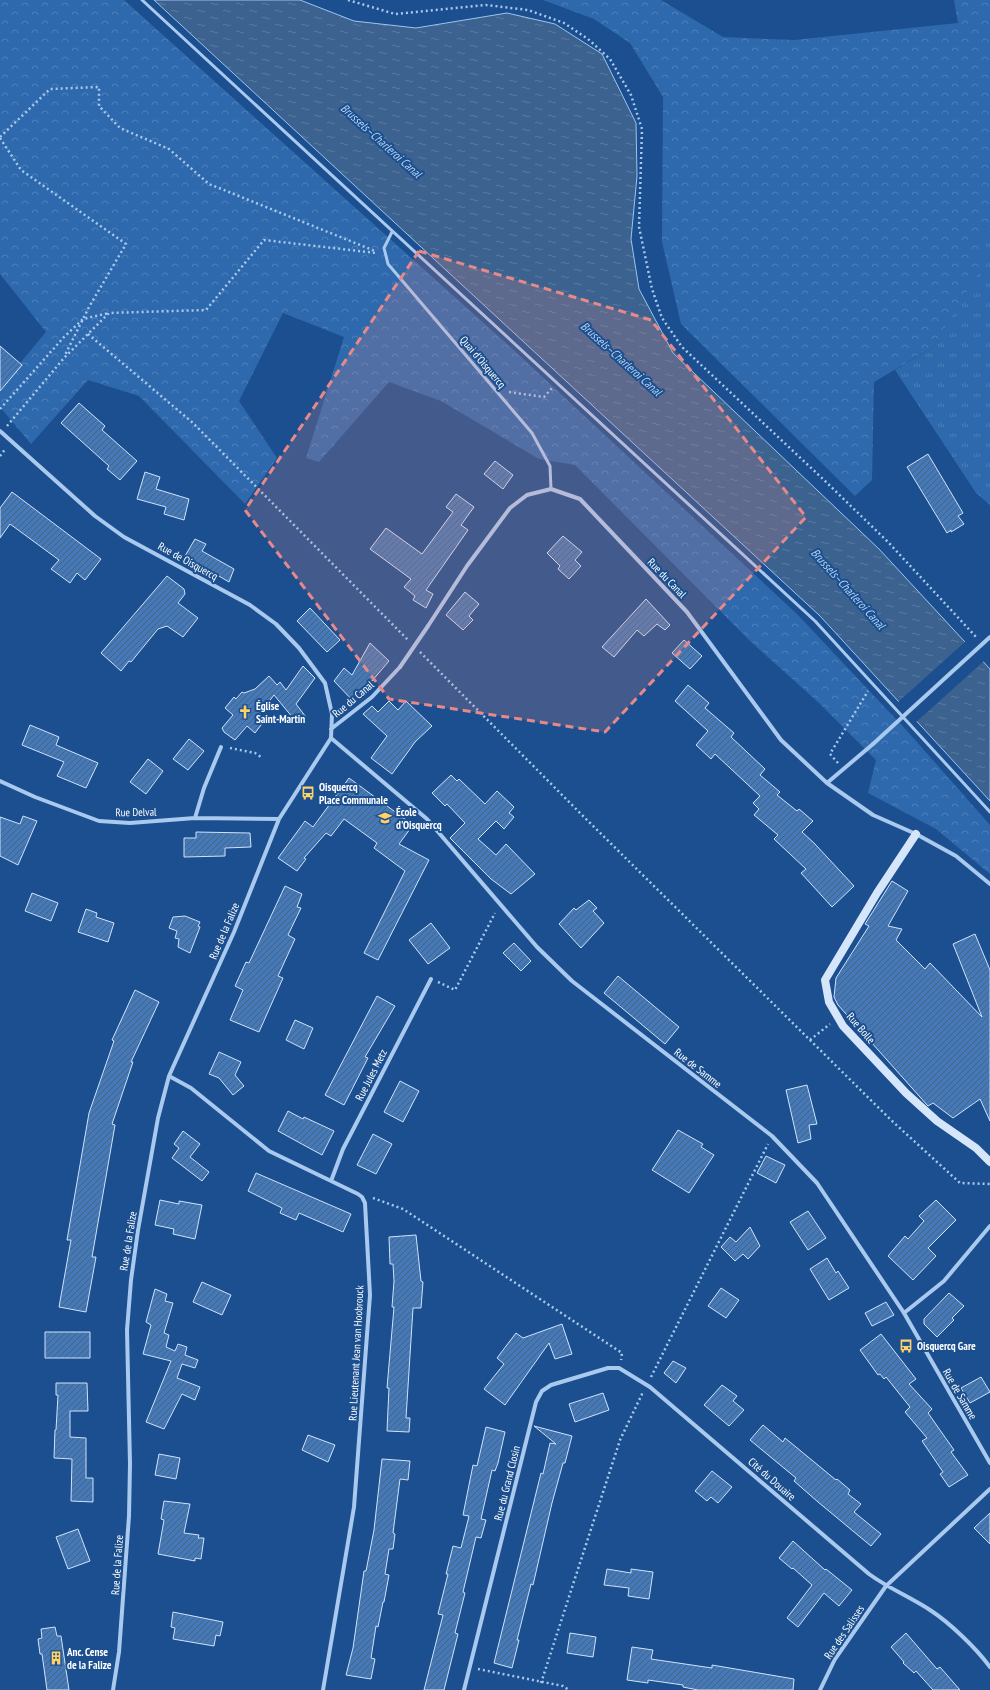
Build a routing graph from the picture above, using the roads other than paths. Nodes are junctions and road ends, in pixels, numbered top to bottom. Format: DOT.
graph roads {
  1 [pos="142,0"];
  2 [pos="392,232"];
  3 [pos="1,432"];
  4 [pos="552,489"];
  5 [pos="990,638"];
  6 [pos="332,729"];
  7 [pos="331,738"];
  8 [pos="221,746"];
  9 [pos="0,781"];
  10 [pos="827,783"];
  11 [pos="990,812"];
  12 [pos="195,818"];
  13 [pos="279,818"];
  14 [pos="916,834"];
  15 [pos="990,884"];
  16 [pos="431,979"];
  17 [pos="169,1076"];
  18 [pos="990,1162"];
  19 [pos="331,1181"];
  20 [pos="990,1226"];
  21 [pos="904,1313"];
  22 [pos="619,1368"];
  23 [pos="990,1464"];
  24 [pos="990,1489"];
  25 [pos="886,1586"];
  26 [pos="990,1667"];
  27 [pos="113,1690"];
  28 [pos="323,1690"];
  29 [pos="464,1690"];
  30 [pos="820,1690"];
  1 -- 2 [label="lane"];
  2 -- 4 [label="lane, Quai d'Oisquercq"];
  2 -- 11 [label="lane"];
  3 -- 6 [label="street, Rue de Oisquercq"];
  4 -- 6 [label="street, Rue du Canal, bridge"];
  4 -- 10 [label="street, Rue du Canal"];
  5 -- 10 [label="street, bridge"];
  6 -- 7 [label="street, Rue de Oisquercq"];
  7 -- 13 [label="street, Rue de la Falize"];
  7 -- 21 [label="street, Rue de Samme"];
  8 -- 12 [label="street"];
  9 -- 12 [label="street, Rue Delval"];
  10 -- 14 [label="street"];
  12 -- 13 [label="street, Rue Delval"];
  13 -- 17 [label="street, Rue de la Falize"];
  14 -- 15 [label="street"];
  14 -- 18 [label="street, Rue Bolle"];
  16 -- 19 [label="street, Rue Jules Metz"];
  17 -- 19 [label="street"];
  17 -- 27 [label="street, Rue de la Falize"];
  19 -- 28 [label="street, Rue Lieutenant Jean van Hoobrouck"];
  20 -- 21 [label="street"];
  21 -- 23 [label="street, Rue de Samme"];
  22 -- 25 [label="street, Cité du Douaire"];
  22 -- 29 [label="street, Rue du Grand Closin"];
  24 -- 25 [label="street"];
  25 -- 26 [label="street, Cité du Douaire"];
  25 -- 30 [label="street, Rue des Salisses"];
}
